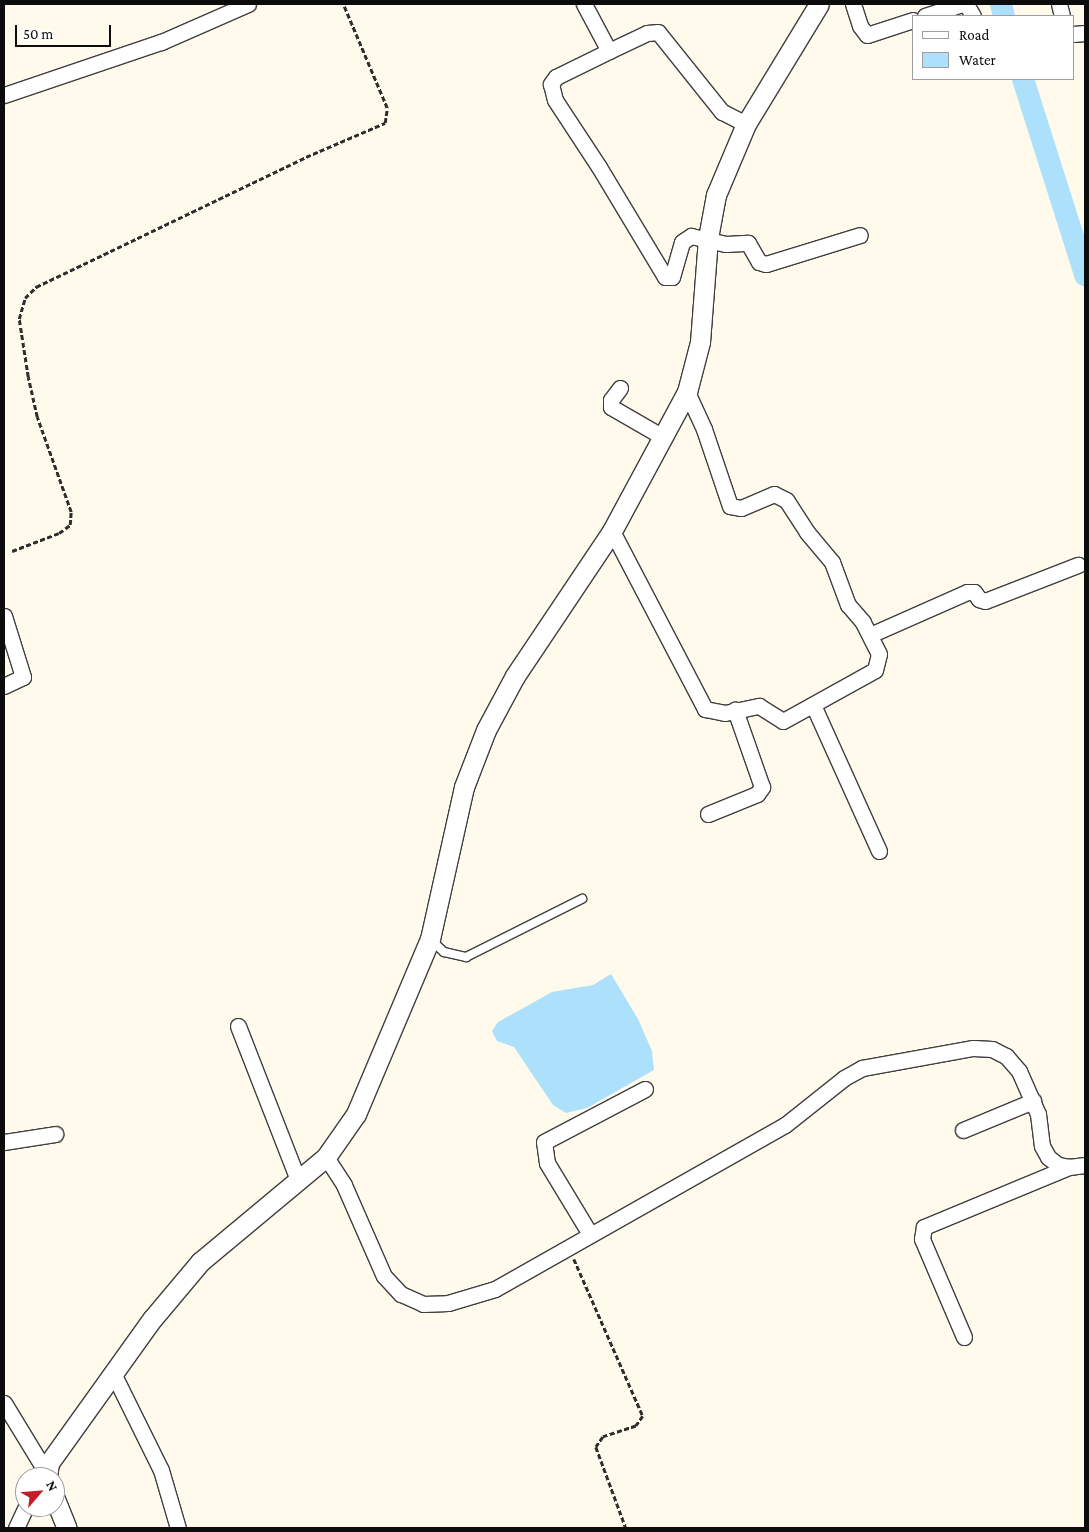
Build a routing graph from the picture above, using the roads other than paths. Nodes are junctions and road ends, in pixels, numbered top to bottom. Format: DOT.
graph roads {
  1 [pos="248,4"];
  2 [pos="584,4"];
  3 [pos="819,4"];
  4 [pos="853,4"];
  5 [pos="961,4"];
  6 [pos="966,4"];
  7 [pos="928,15"];
  8 [pos="972,15"];
  9 [pos="912,20"];
  10 [pos="609,51"];
  11 [pos="4,95"];
  12 [pos="746,124"];
  13 [pos="860,235"];
  14 [pos="708,238"];
  15 [pos="620,388"];
  16 [pos="687,392"];
  17 [pos="663,437"];
  18 [pos="612,531"];
  19 [pos="1078,566"];
  20 [pos="4,616"];
  21 [pos="870,635"];
  22 [pos="4,686"];
  23 [pos="814,707"];
  24 [pos="736,710"];
  25 [pos="708,814"];
  26 [pos="879,851"];
  27 [pos="582,899"];
  28 [pos="430,939"];
  29 [pos="238,1026"];
  30 [pos="645,1089"];
  31 [pos="1033,1101"];
  32 [pos="963,1130"];
  33 [pos="55,1134"];
  34 [pos="4,1142"];
  35 [pos="326,1157"];
  36 [pos="1085,1165"];
  37 [pos="1069,1167"];
  38 [pos="298,1180"];
  39 [pos="590,1234"];
  40 [pos="964,1336"];
  41 [pos="114,1373"];
  42 [pos="4,1403"];
  43 [pos="40,1467"];
  44 [pos="48,1467"];
  45 [pos="178,1528"];
  1 -- 11 [label="street"];
  2 -- 10 [label="street"];
  3 -- 12 [label="street"];
  4 -- 9 [label="street"];
  5 -- 7 [label="street"];
  6 -- 8 [label="street"];
  10 -- 12 [label="street"];
  10 -- 14 [label="street"];
  12 -- 14 [label="street"];
  13 -- 14 [label="street"];
  14 -- 16 [label="street"];
  15 -- 17 [label="street"];
  16 -- 17 [label="street"];
  16 -- 21 [label="street"];
  17 -- 18 [label="street"];
  18 -- 24 [label="street"];
  18 -- 28 [label="street"];
  19 -- 21 [label="street"];
  20 -- 22 [label="street"];
  21 -- 23 [label="street"];
  23 -- 24 [label="street"];
  23 -- 26 [label="street"];
  24 -- 25 [label="street"];
  27 -- 28 [label="lane"];
  28 -- 35 [label="street"];
  29 -- 38 [label="street"];
  30 -- 39 [label="street"];
  31 -- 32 [label="street"];
  31 -- 37 [label="street"];
  31 -- 39 [label="street"];
  33 -- 34 [label="street"];
  35 -- 38 [label="street"];
  35 -- 39 [label="street"];
  36 -- 37 [label="street"];
  37 -- 40 [label="street"];
  38 -- 41 [label="street"];
  41 -- 44 [label="street"];
  41 -- 45 [label="street"];
  42 -- 43 [label="street"];
}
